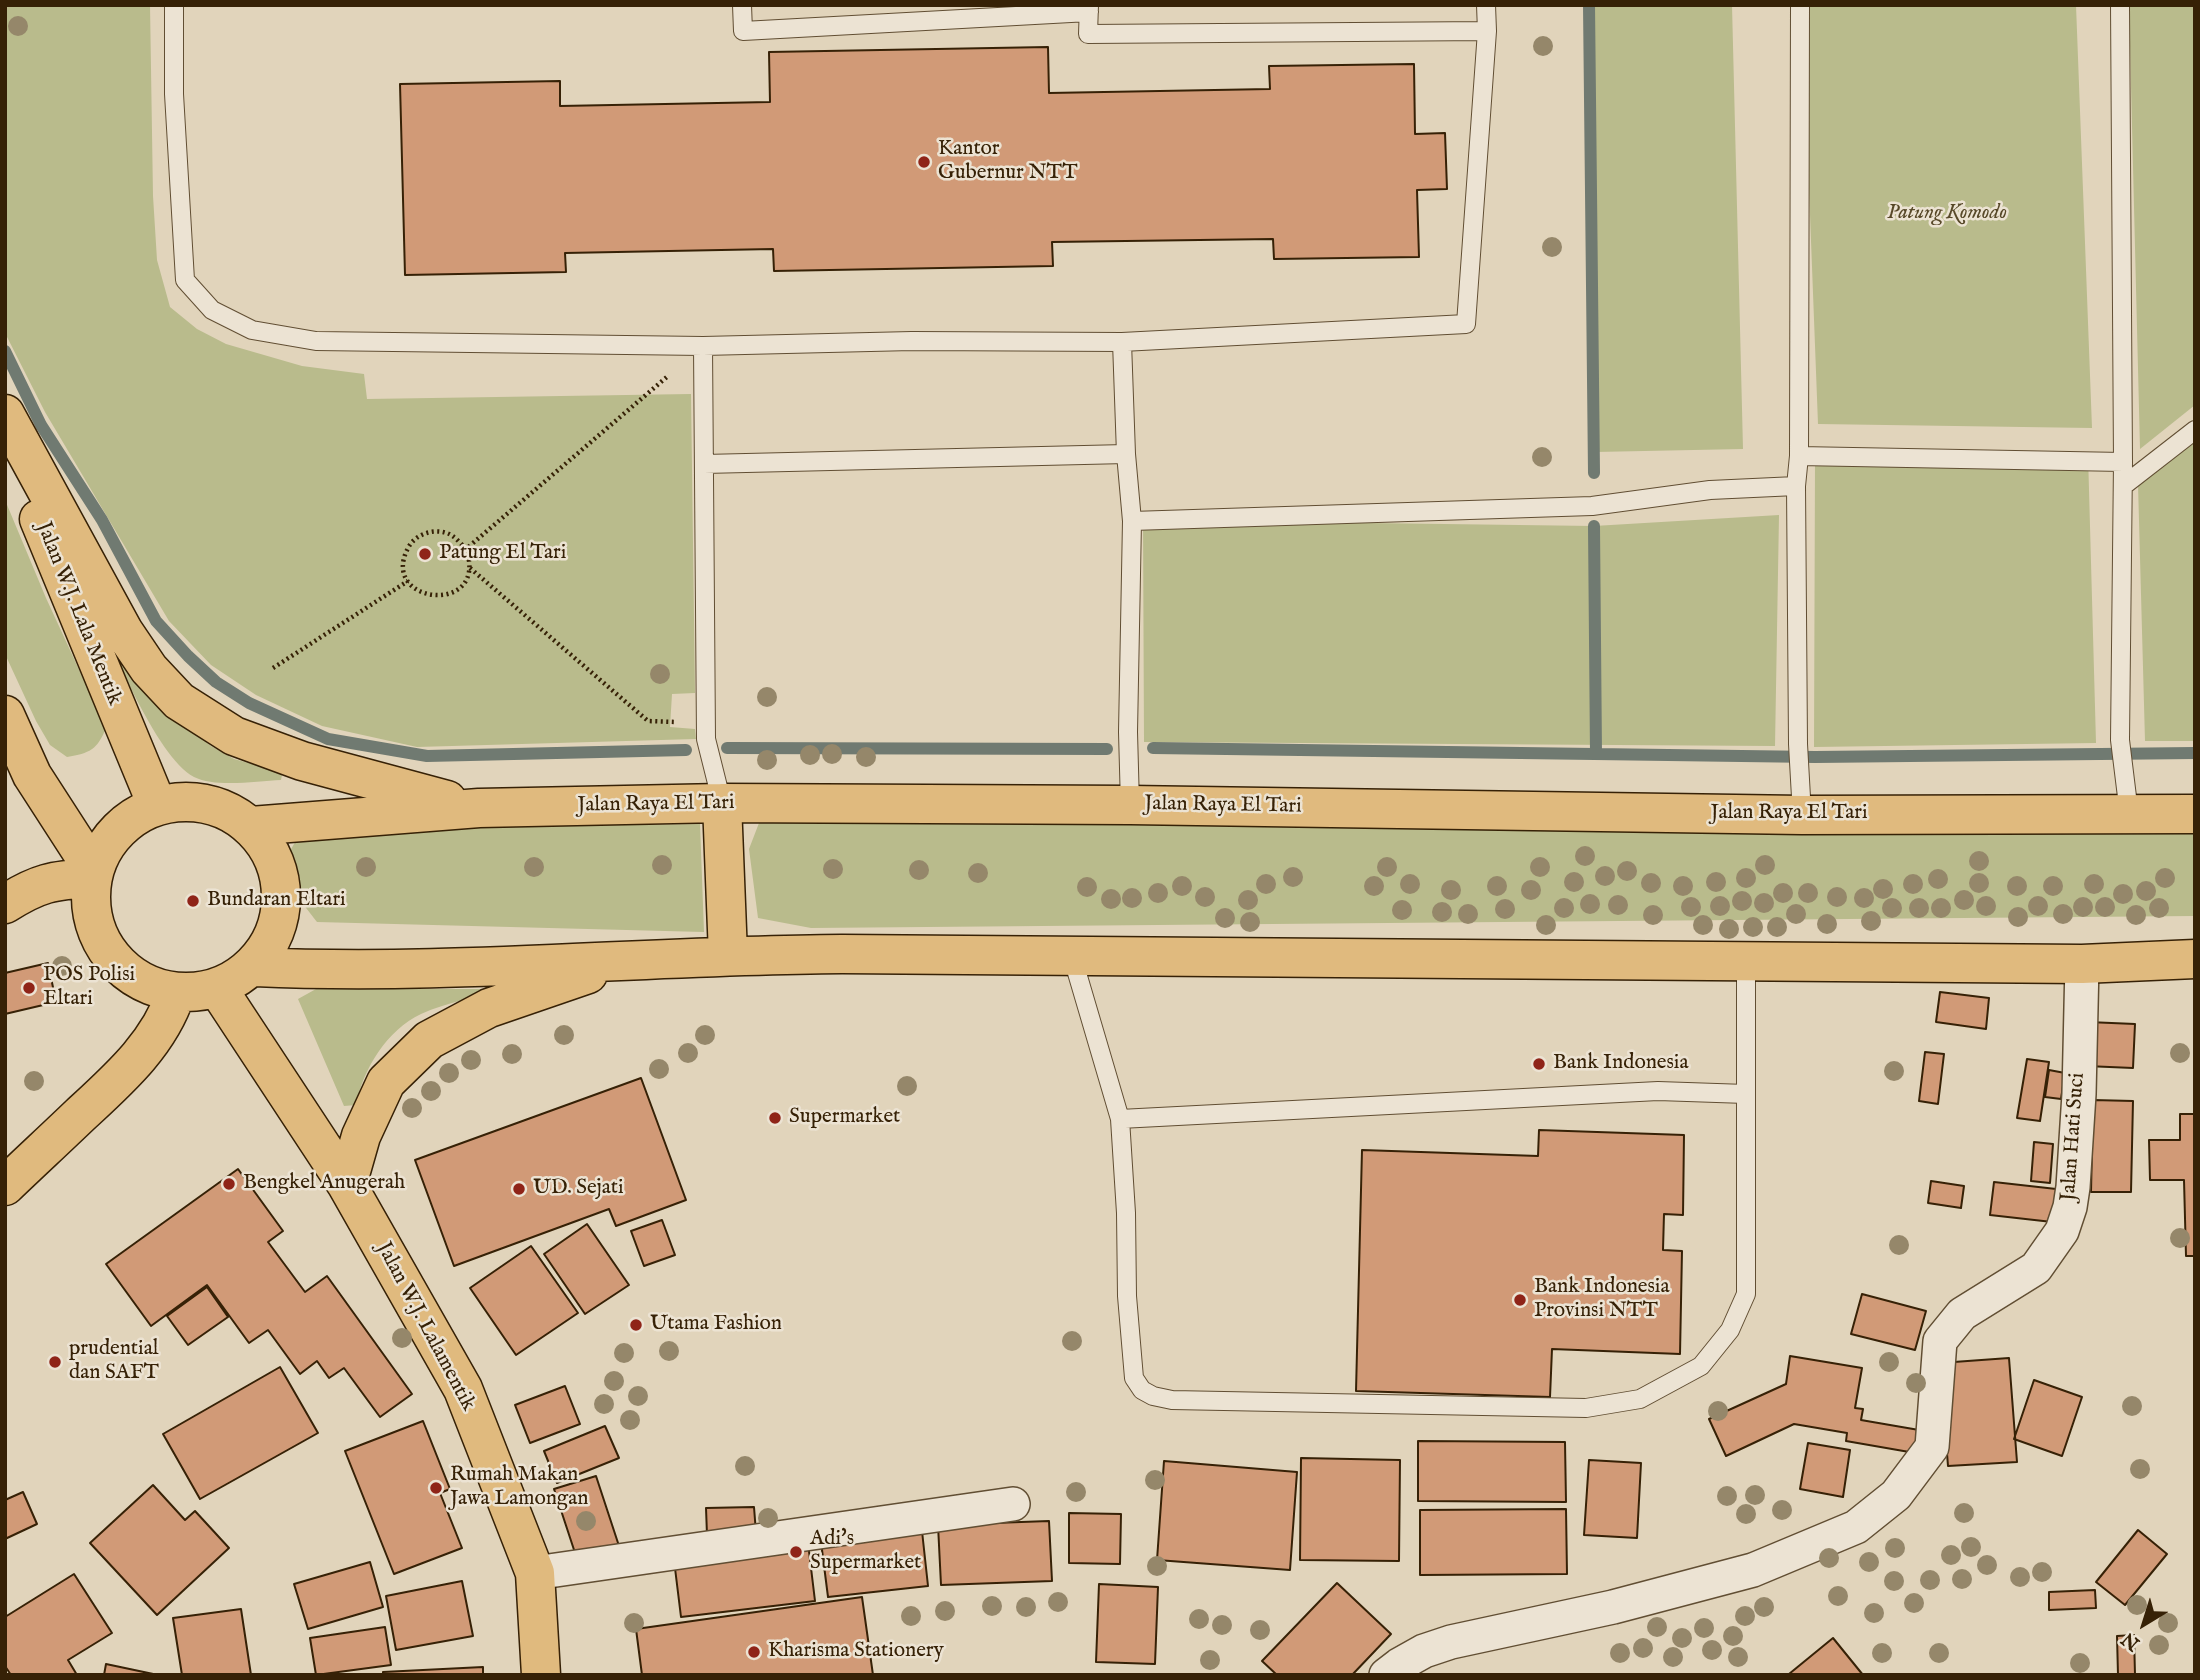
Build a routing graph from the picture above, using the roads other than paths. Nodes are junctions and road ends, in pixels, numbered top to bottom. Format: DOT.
graph roads {
  1 [pos="174,5"];
  2 [pos="741,5"];
  3 [pos="1486,5"];
  4 [pos="1800,5"];
  5 [pos="2120,5"];
  6 [pos="1089,9"];
  7 [pos="1487,31"];
  8 [pos="1122,342"];
  9 [pos="703,346"];
  10 [pos="5,414"];
  11 [pos="5,421"];
  12 [pos="2195,429"];
  13 [pos="1125,454"];
  14 [pos="1799,457"];
  15 [pos="2123,462"];
  16 [pos="704,464"];
  17 [pos="1796,486"];
  18 [pos="2123,486"];
  19 [pos="1132,521"];
  20 [pos="5,715"];
  21 [pos="722,803"];
  22 [pos="158,805"];
  23 [pos="1130,805"];
  24 [pos="479,808"];
  25 [pos="2129,813"];
  26 [pos="2195,814"];
  27 [pos="1802,816"];
  28 [pos="251,826"];
  29 [pos="93,875"];
  30 [pos="5,904"];
  31 [pos="728,955"];
  32 [pos="1072,956"];
  33 [pos="637,959"];
  34 [pos="2195,959"];
  35 [pos="1746,961"];
  36 [pos="2082,964"];
  37 [pos="255,967"];
  38 [pos="218,989"];
  39 [pos="176,993"];
  40 [pos="1746,1094"];
  41 [pos="1120,1119"];
  42 [pos="347,1185"];
  43 [pos="5,1186"];
  44 [pos="1013,1504"];
  45 [pos="535,1573"];
  46 [pos="541,1675"];
  47 [pos="1386,1675"];
  1 -- 9 [label="lane"];
  2 -- 6 [label="lane"];
  3 -- 7 [label="lane"];
  4 -- 14 [label="lane"];
  5 -- 15 [label="lane"];
  6 -- 7 [label="lane"];
  7 -- 8 [label="lane"];
  8 -- 9 [label="lane"];
  8 -- 13 [label="lane"];
  9 -- 16 [label="lane"];
  10 -- 24 [label="main road"];
  11 -- 22 [label="main road, Jalan W.J. Lala Mentik"];
  12 -- 18 [label="lane"];
  13 -- 16 [label="lane"];
  13 -- 19 [label="lane"];
  14 -- 15 [label="lane"];
  14 -- 17 [label="lane"];
  15 -- 18 [label="lane"];
  16 -- 21 [label="lane"];
  17 -- 19 [label="lane"];
  17 -- 27 [label="lane"];
  18 -- 25 [label="lane"];
  19 -- 23 [label="lane"];
  20 -- 29 [label="main road"];
  21 -- 23 [label="main road, Jalan Raya El Tari"];
  21 -- 24 [label="main road, Jalan Raya El Tari"];
  21 -- 31 [label="main road"];
  22 -- 28 [label="main road"];
  22 -- 29 [label="main road"];
  23 -- 27 [label="main road, Jalan Raya El Tari"];
  24 -- 28 [label="main road, Jalan Raya El Tari"];
  25 -- 26 [label="main road, Jalan Raya El Tari"];
  25 -- 27 [label="main road, Jalan Raya El Tari"];
  28 -- 37 [label="main road"];
  29 -- 30 [label="main road"];
  29 -- 39 [label="main road"];
  31 -- 32 [label="main road"];
  31 -- 33 [label="main road"];
  32 -- 35 [label="main road"];
  32 -- 41 [label="lane"];
  33 -- 37 [label="main road"];
  33 -- 42 [label="main road"];
  34 -- 36 [label="main road"];
  35 -- 36 [label="main road"];
  35 -- 40 [label="lane"];
  36 -- 47 [label="street, Jalan Hati Suci"];
  37 -- 38 [label="main road"];
  38 -- 39 [label="main road"];
  38 -- 42 [label="main road, Jalan W.J. Lalamentik"];
  39 -- 43 [label="main road"];
  40 -- 41 [label="lane"];
  40 -- 41 [label="lane"];
  42 -- 45 [label="main road, Jalan W.J. Lalamentik"];
  44 -- 45 [label="street"];
  45 -- 46 [label="main road, Jalan W.J. Lalamentik"];
}
